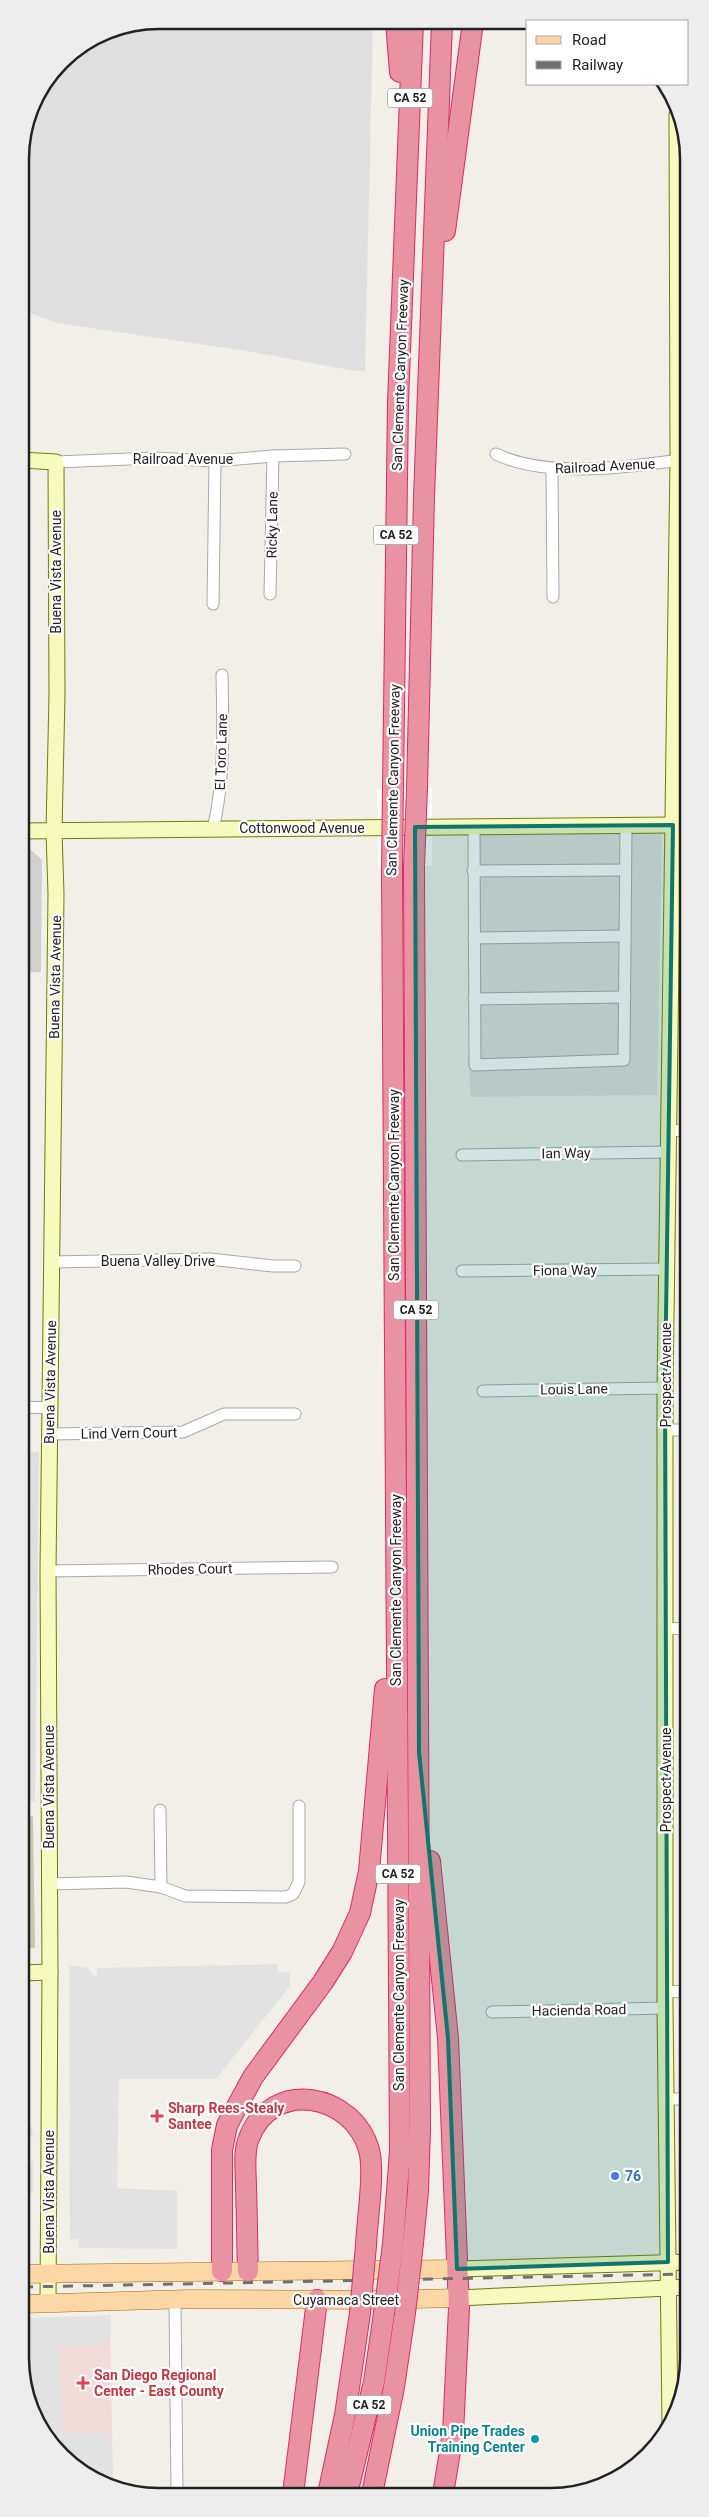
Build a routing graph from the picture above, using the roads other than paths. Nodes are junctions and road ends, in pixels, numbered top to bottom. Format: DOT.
graph roads {
  1 [pos="397,29"];
  2 [pos="412,29"];
  3 [pos="442,29"];
  4 [pos="472,29"];
  5 [pos="407,174"];
  6 [pos="430,349"];
  7 [pos="345,454"];
  8 [pos="496,454"];
  9 [pos="273,456"];
  10 [pos="29,460"];
  11 [pos="680,460"];
  12 [pos="215,461"];
  13 [pos="56,462"];
  14 [pos="552,470"];
  15 [pos="680,541"];
  16 [pos="270,594"];
  17 [pos="553,597"];
  18 [pos="212,604"];
  19 [pos="222,675"];
  20 [pos="673,824"];
  21 [pos="626,826"];
  22 [pos="474,827"];
  23 [pos="213,829"];
  24 [pos="29,831"];
  25 [pos="54,831"];
  26 [pos="625,870"];
  27 [pos="473,872"];
  28 [pos="671,892"];
  29 [pos="680,892"];
  30 [pos="625,936"];
  31 [pos="474,938"];
  32 [pos="625,997"];
  33 [pos="474,998"];
  34 [pos="680,1130"];
  35 [pos="667,1131"];
  36 [pos="669,1152"];
  37 [pos="462,1155"];
  38 [pos="51,1262"];
  39 [pos="295,1266"];
  40 [pos="667,1269"];
  41 [pos="462,1271"];
  42 [pos="665,1388"];
  43 [pos="483,1391"];
  44 [pos="29,1407"];
  45 [pos="50,1408"];
  46 [pos="295,1414"];
  47 [pos="666,1430"];
  48 [pos="680,1430"];
  49 [pos="49,1434"];
  50 [pos="396,1504"];
  51 [pos="332,1567"];
  52 [pos="48,1571"];
  53 [pos="680,1628"];
  54 [pos="666,1629"];
  55 [pos="419,1752"];
  56 [pos="300,1806"];
  57 [pos="160,1810"];
  58 [pos="49,1884"];
  59 [pos="161,1887"];
  60 [pos="50,1972"];
  61 [pos="29,1973"];
  62 [pos="665,1992"];
  63 [pos="680,1992"];
  64 [pos="665,2008"];
  65 [pos="492,2012"];
  66 [pos="667,2099"];
  67 [pos="680,2099"];
  68 [pos="403,2244"];
  69 [pos="668,2262"];
  70 [pos="680,2262"];
  71 [pos="457,2269"];
  72 [pos="222,2271"];
  73 [pos="248,2271"];
  74 [pos="29,2274"];
  75 [pos="48,2274"];
  76 [pos="680,2287"];
  77 [pos="668,2288"];
  78 [pos="458,2298"];
  79 [pos="175,2300"];
  80 [pos="318,2300"];
  81 [pos="48,2303"];
  82 [pos="29,2304"];
  83 [pos="670,2408"];
  84 [pos="177,2488"];
  85 [pos="293,2488"];
  86 [pos="329,2488"];
  87 [pos="349,2488"];
  88 [pos="373,2488"];
  89 [pos="444,2488"];
  1 -- 5 [label="highway"];
  2 -- 5 [label="highway, San Clemente Canyon Freeway / CA 52"];
  3 -- 6 [label="highway, San Clemente Canyon Freeway / CA 52"];
  4 -- 6 [label="highway"];
  5 -- 50 [label="highway, San Clemente Canyon Freeway / CA 52, bridge"];
  6 -- 55 [label="highway, San Clemente Canyon Freeway / CA 52, bridge"];
  7 -- 9 [label="street, Railroad Avenue"];
  8 -- 14 [label="street, Railroad Avenue"];
  9 -- 12 [label="street, Railroad Avenue"];
  9 -- 16 [label="street, Ricky Lane"];
  10 -- 13 [label="main road, Railroad Avenue"];
  11 -- 14 [label="street, Railroad Avenue"];
  12 -- 13 [label="street, Railroad Avenue"];
  12 -- 18 [label="street"];
  13 -- 25 [label="main road, Buena Vista Avenue"];
  14 -- 17 [label="street"];
  15 -- 20 [label="main road, Prospect Avenue"];
  19 -- 23 [label="street, El Toro Lane"];
  20 -- 21 [label="main road, Cottonwood Avenue"];
  20 -- 28 [label="main road, Prospect Avenue"];
  21 -- 22 [label="main road, Cottonwood Avenue"];
  21 -- 26 [label="street"];
  22 -- 23 [label="main road, Cottonwood Avenue"];
  22 -- 27 [label="street"];
  23 -- 25 [label="main road, Cottonwood Avenue"];
  24 -- 25 [label="main road, Cottonwood Avenue"];
  25 -- 38 [label="main road, Buena Vista Avenue"];
  26 -- 27 [label="street"];
  26 -- 30 [label="street"];
  27 -- 31 [label="street"];
  28 -- 29 [label="street"];
  28 -- 35 [label="main road, Prospect Avenue"];
  30 -- 31 [label="street"];
  30 -- 32 [label="street"];
  31 -- 33 [label="street"];
  32 -- 33 [label="street"];
  32 -- 33 [label="street"];
  34 -- 35 [label="street"];
  35 -- 36 [label="main road, Prospect Avenue"];
  36 -- 37 [label="street, Ian Way"];
  36 -- 40 [label="main road, Prospect Avenue"];
  38 -- 39 [label="street, Buena Valley Drive"];
  38 -- 45 [label="main road, Buena Vista Avenue"];
  40 -- 41 [label="street, Fiona Way"];
  40 -- 42 [label="main road, Prospect Avenue"];
  42 -- 43 [label="street, Louis Lane"];
  42 -- 47 [label="main road, Prospect Avenue"];
  44 -- 45 [label="street"];
  45 -- 49 [label="main road, Buena Vista Avenue"];
  46 -- 49 [label="street, Lind Vern Court"];
  47 -- 48 [label="street"];
  47 -- 54 [label="main road, Prospect Avenue"];
  49 -- 52 [label="main road, Buena Vista Avenue"];
  50 -- 68 [label="highway, San Clemente Canyon Freeway / CA 52"];
  50 -- 72 [label="highway"];
  51 -- 52 [label="street, Rhodes Court"];
  52 -- 58 [label="main road, Buena Vista Avenue"];
  53 -- 54 [label="street"];
  54 -- 62 [label="main road, Prospect Avenue"];
  55 -- 68 [label="highway, San Clemente Canyon Freeway / CA 52"];
  55 -- 71 [label="highway"];
  56 -- 59 [label="street"];
  57 -- 59 [label="street"];
  58 -- 59 [label="street"];
  58 -- 60 [label="main road, Buena Vista Avenue"];
  60 -- 61 [label="main road"];
  60 -- 75 [label="main road, Buena Vista Avenue"];
  62 -- 63 [label="street"];
  62 -- 64 [label="main road, Prospect Avenue"];
  64 -- 65 [label="street, Hacienda Road"];
  64 -- 66 [label="main road, Prospect Avenue"];
  66 -- 67 [label="street"];
  66 -- 69 [label="main road, Prospect Avenue"];
  68 -- 87 [label="highway, San Clemente Canyon Freeway / CA 52, bridge"];
  68 -- 88 [label="highway, San Clemente Canyon Freeway / CA 52, bridge"];
  69 -- 70 [label="main road"];
  69 -- 71 [label="main road"];
  69 -- 77 [label="main road, Prospect Avenue"];
  71 -- 73 [label="main road"];
  71 -- 78 [label="highway"];
  72 -- 73 [label="main road"];
  72 -- 75 [label="main road"];
  73 -- 86 [label="highway, bridge"];
  74 -- 75 [label="main road"];
  75 -- 81 [label="main road, Buena Vista Avenue"];
  76 -- 77 [label="main road, Cuyamaca Street"];
  77 -- 78 [label="main road, Cuyamaca Street"];
  77 -- 83 [label="main road, Prospect Avenue"];
  78 -- 80 [label="main road, Cuyamaca Street"];
  78 -- 89 [label="highway"];
  79 -- 80 [label="main road, Cuyamaca Street"];
  79 -- 81 [label="main road, Cuyamaca Street"];
  79 -- 84 [label="street"];
  80 -- 85 [label="highway"];
  81 -- 82 [label="main road, Cuyamaca Street"];
}
